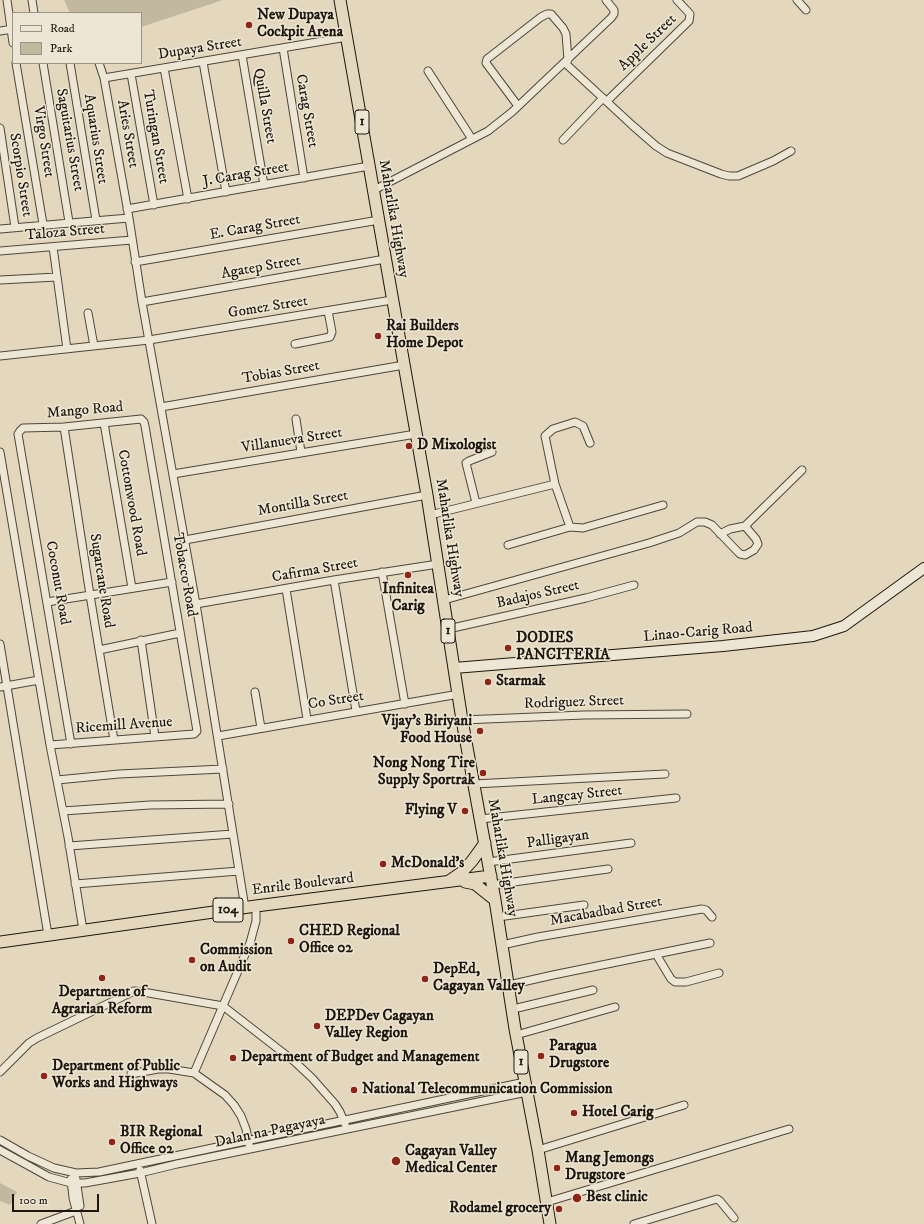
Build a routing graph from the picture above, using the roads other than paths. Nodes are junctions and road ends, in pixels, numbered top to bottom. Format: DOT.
graph roads {
  1 [pos="7,0"];
  2 [pos="32,0"];
  3 [pos="340,0"];
  4 [pos="606,0"];
  5 [pos="677,0"];
  6 [pos="797,0"];
  7 [pos="806,10"];
  8 [pos="34,12"];
  9 [pos="12,29"];
  10 [pos="0,31"];
  11 [pos="348,37"];
  12 [pos="283,48"];
  13 [pos="242,55"];
  14 [pos="567,61"];
  15 [pos="203,62"];
  16 [pos="16,64"];
  17 [pos="43,64"];
  18 [pos="70,64"];
  19 [pos="99,64"];
  20 [pos="164,68"];
  21 [pos="428,71"];
  22 [pos="130,74"];
  23 [pos="104,78"];
  24 [pos="605,100"];
  25 [pos="518,106"];
  26 [pos="0,128"];
  27 [pos="472,139"];
  28 [pos="563,140"];
  29 [pos="791,151"];
  30 [pos="369,166"];
  31 [pos="304,178"];
  32 [pos="264,185"];
  33 [pos="374,190"];
  34 [pos="226,192"];
  35 [pos="188,199"];
  36 [pos="154,205"];
  37 [pos="127,209"];
  38 [pos="129,218"];
  39 [pos="96,220"];
  40 [pos="379,220"];
  41 [pos="70,222"];
  42 [pos="43,224"];
  43 [pos="15,227"];
  44 [pos="0,228"];
  45 [pos="132,240"];
  46 [pos="53,247"];
  47 [pos="0,251"];
  48 [pos="385,258"];
  49 [pos="135,262"];
  50 [pos="57,277"];
  51 [pos="0,280"];
  52 [pos="392,300"];
  53 [pos="142,302"];
  54 [pos="328,311"];
  55 [pos="88,313"];
  56 [pos="149,340"];
  57 [pos="295,344"];
  58 [pos="94,346"];
  59 [pos="67,349"];
  60 [pos="0,356"];
  61 [pos="404,365"];
  62 [pos="161,407"];
  63 [pos="296,419"];
  64 [pos="104,423"];
  65 [pos="145,426"];
  66 [pos="64,427"];
  67 [pos="23,428"];
  68 [pos="416,434"];
  69 [pos="590,443"];
  70 [pos="0,452"];
  71 [pos="301,452"];
  72 [pos="492,452"];
  73 [pos="802,470"];
  74 [pos="173,474"];
  75 [pos="555,484"];
  76 [pos="427,495"];
  77 [pos="476,504"];
  78 [pos="663,505"];
  79 [pos="430,515"];
  80 [pos="744,526"];
  81 [pos="570,527"];
  82 [pos="720,534"];
  83 [pos="185,540"];
  84 [pos="508,545"];
  85 [pos="438,564"];
  86 [pos="924,568"];
  87 [pos="382,572"];
  88 [pos="334,580"];
  89 [pos="172,582"];
  90 [pos="634,585"];
  91 [pos="132,588"];
  92 [pos="286,589"];
  93 [pos="90,595"];
  94 [pos="444,600"];
  95 [pos="47,602"];
  96 [pos="196,604"];
  97 [pos="448,629"];
  98 [pos="180,633"];
  99 [pos="141,640"];
  100 [pos="0,644"];
  101 [pos="99,650"];
  102 [pos="454,668"];
  103 [pos="39,680"];
  104 [pos="3,686"];
  105 [pos="255,692"];
  106 [pos="459,694"];
  107 [pos="405,704"];
  108 [pos="356,711"];
  109 [pos="687,714"];
  110 [pos="306,719"];
  111 [pos="462,720"];
  112 [pos="261,728"];
  113 [pos="198,729"];
  114 [pos="155,736"];
  115 [pos="218,736"];
  116 [pos="114,740"];
  117 [pos="71,744"];
  118 [pos="50,745"];
  119 [pos="223,769"];
  120 [pos="664,774"];
  121 [pos="57,780"];
  122 [pos="474,784"];
  123 [pos="676,798"];
  124 [pos="229,804"];
  125 [pos="63,811"];
  126 [pos="480,819"];
  127 [pos="234,834"];
  128 [pos="484,843"];
  129 [pos="631,843"];
  130 [pos="69,846"];
  131 [pos="488,862"];
  132 [pos="608,869"];
  133 [pos="239,871"];
  134 [pos="491,881"];
  135 [pos="452,882"];
  136 [pos="75,884"];
  137 [pos="495,900"];
  138 [pos="584,905"];
  139 [pos="251,907"];
  140 [pos="712,917"];
  141 [pos="498,918"];
  142 [pos="83,930"];
  143 [pos="48,935"];
  144 [pos="0,942"];
  145 [pos="710,943"];
  146 [pos="502,945"];
  147 [pos="656,954"];
  148 [pos="719,973"];
  149 [pos="509,986"];
  150 [pos="593,990"];
  151 [pos="223,1006"];
  152 [pos="615,1007"];
  153 [pos="513,1009"];
  154 [pos="516,1035"];
  155 [pos="0,1072"];
  156 [pos="194,1073"];
  157 [pos="131,1074"];
  158 [pos="526,1087"];
  159 [pos="684,1105"];
  160 [pos="344,1120"];
  161 [pos="789,1128"];
  162 [pos="346,1129"];
  163 [pos="0,1140"];
  164 [pos="249,1140"];
  165 [pos="250,1149"];
  166 [pos="0,1150"];
  167 [pos="538,1150"];
  168 [pos="138,1164"];
  169 [pos="73,1173"];
  170 [pos="140,1173"];
  171 [pos="59,1180"];
  172 [pos="74,1183"];
  173 [pos="85,1183"];
  174 [pos="76,1196"];
  175 [pos="547,1202"];
  176 [pos="76,1211"];
  177 [pos="734,1218"];
  178 [pos="41,1224"];
  179 [pos="80,1224"];
  180 [pos="84,1224"];
  181 [pos="152,1224"];
  182 [pos="550,1224"];
  183 [pos="634,1224"];
  1 -- 9 [label="street"];
  2 -- 8 [label="street"];
  3 -- 11 [label="highway, Maharlika Highway / 1"];
  4 -- 14 [label="street"];
  5 -- 24 [label="street, Apple Street"];
  6 -- 7 [label="street"];
  9 -- 10 [label="street"];
  11 -- 12 [label="street, Dupaya Street"];
  11 -- 30 [label="highway, Maharlika Highway / 1"];
  12 -- 13 [label="street, Dupaya Street"];
  12 -- 31 [label="street, Carag Street"];
  13 -- 15 [label="street, Dupaya Street"];
  13 -- 32 [label="street, Quilla Street"];
  14 -- 24 [label="street"];
  14 -- 25 [label="street"];
  14 -- 25 [label="street"];
  15 -- 20 [label="street, Dupaya Street"];
  15 -- 34 [label="street"];
  16 -- 42 [label="street, Virgo Street"];
  17 -- 41 [label="street, Saguitarius Street"];
  18 -- 39 [label="street, Aquarius Street"];
  19 -- 23 [label="street, Aries Street"];
  20 -- 22 [label="street, Dupaya Street"];
  20 -- 35 [label="street"];
  21 -- 27 [label="street"];
  22 -- 23 [label="street, Dupaya Street"];
  22 -- 36 [label="street, Turingan Street"];
  23 -- 37 [label="street, Aries Street"];
  24 -- 28 [label="street"];
  24 -- 29 [label="street"];
  25 -- 27 [label="street"];
  26 -- 43 [label="street, Scorpio Street"];
  27 -- 33 [label="street"];
  30 -- 31 [label="street, J. Carag Street"];
  30 -- 33 [label="highway, Maharlika Highway / 1"];
  31 -- 32 [label="street, J. Carag Street"];
  32 -- 34 [label="street, J. Carag Street"];
  33 -- 40 [label="highway, Maharlika Highway / 1"];
  34 -- 35 [label="street, J. Carag Street"];
  35 -- 36 [label="street, J. Carag Street"];
  36 -- 37 [label="street, J. Carag Street"];
  37 -- 38 [label="street, Aries Street"];
  38 -- 39 [label="street"];
  38 -- 45 [label="street, Aries Street"];
  39 -- 41 [label="street"];
  40 -- 48 [label="highway, Maharlika Highway / 1"];
  40 -- 49 [label="street, E. Carag Street"];
  41 -- 42 [label="street"];
  42 -- 43 [label="street"];
  43 -- 44 [label="street"];
  45 -- 46 [label="street, Taloza Street"];
  45 -- 49 [label="street, Aries Street"];
  46 -- 47 [label="street, Taloza Street"];
  46 -- 50 [label="street"];
  48 -- 52 [label="highway, Maharlika Highway / 1"];
  48 -- 53 [label="street, Agatep Street"];
  49 -- 53 [label="street, Aries Street"];
  50 -- 51 [label="street"];
  50 -- 59 [label="street"];
  52 -- 54 [label="street, Gomez Street"];
  52 -- 61 [label="highway, Maharlika Highway / 1"];
  53 -- 56 [label="street, Aries Street"];
  54 -- 56 [label="street, Gomez Street"];
  54 -- 57 [label="street"];
  55 -- 58 [label="street"];
  56 -- 58 [label="street, Gomez Street"];
  56 -- 62 [label="street, Aries Street"];
  58 -- 59 [label="street, Gomez Street"];
  59 -- 60 [label="street, Gomez Street"];
  61 -- 62 [label="street, Tobias Street"];
  61 -- 68 [label="highway, Maharlika Highway / 1"];
  62 -- 74 [label="street, Aries Street"];
  63 -- 71 [label="street"];
  64 -- 65 [label="street, Mango Road"];
  64 -- 66 [label="street, Mango Road"];
  64 -- 91 [label="street, Cottonwood Road"];
  65 -- 89 [label="street, Tobacco Road"];
  66 -- 67 [label="street, Mango Road"];
  66 -- 93 [label="street, Sugarcane Road"];
  67 -- 95 [label="street, Coconut Road"];
  68 -- 71 [label="street, Villanueva Street"];
  68 -- 76 [label="highway, Maharlika Highway / 1"];
  69 -- 75 [label="street"];
  70 -- 103 [label="street"];
  71 -- 74 [label="street, Villanueva Street"];
  72 -- 77 [label="street"];
  73 -- 80 [label="street"];
  74 -- 83 [label="street, Aries Street"];
  75 -- 77 [label="street"];
  75 -- 81 [label="street"];
  76 -- 79 [label="highway, Maharlika Highway / 1"];
  76 -- 83 [label="street, Montilla Street"];
  77 -- 79 [label="street"];
  78 -- 81 [label="street"];
  79 -- 85 [label="highway, Maharlika Highway / 1"];
  80 -- 82 [label="street"];
  80 -- 82 [label="street"];
  81 -- 84 [label="street"];
  82 -- 94 [label="street"];
  83 -- 96 [label="street, Aries Street"];
  85 -- 87 [label="street, Cafirma Street"];
  85 -- 94 [label="highway, Maharlika Highway / 1"];
  86 -- 102 [label="main road, Linao-Carig Road"];
  87 -- 88 [label="street, Cafirma Street"];
  87 -- 107 [label="street"];
  88 -- 92 [label="street, Cafirma Street"];
  88 -- 108 [label="street"];
  89 -- 91 [label="street"];
  89 -- 98 [label="street, Tobacco Road"];
  90 -- 97 [label="street, Badajos Street"];
  91 -- 93 [label="street"];
  92 -- 96 [label="street, Cafirma Street"];
  92 -- 110 [label="street"];
  93 -- 95 [label="street"];
  93 -- 101 [label="street, Sugarcane Road"];
  94 -- 97 [label="highway, Maharlika Highway / 1"];
  95 -- 117 [label="street, Coconut Road"];
  96 -- 115 [label="street, Aries Street"];
  97 -- 102 [label="highway, Maharlika Highway / 1"];
  98 -- 99 [label="street"];
  98 -- 113 [label="street, Tobacco Road"];
  99 -- 101 [label="street"];
  99 -- 114 [label="street"];
  100 -- 104 [label="street"];
  101 -- 116 [label="street, Sugarcane Road"];
  102 -- 106 [label="highway, Maharlika Highway / 1"];
  103 -- 104 [label="street"];
  103 -- 118 [label="street"];
  104 -- 143 [label="street"];
  105 -- 112 [label="street"];
  106 -- 107 [label="street, Co Street"];
  106 -- 111 [label="highway, Maharlika Highway / 1"];
  107 -- 108 [label="street, Co Street"];
  108 -- 110 [label="street, Co Street"];
  109 -- 111 [label="street, Rodriguez Street"];
  110 -- 112 [label="street, Co Street"];
  111 -- 122 [label="highway, Maharlika Highway / 1"];
  112 -- 115 [label="street, Co Street"];
  113 -- 114 [label="street, Ricemill Avenue"];
  114 -- 116 [label="street, Ricemill Avenue"];
  115 -- 119 [label="street, Aries Street"];
  116 -- 117 [label="street, Ricemill Avenue"];
  117 -- 118 [label="street, Ricemill Avenue"];
  118 -- 121 [label="street"];
  119 -- 121 [label="street"];
  119 -- 124 [label="street, Aries Street"];
  120 -- 122 [label="street"];
  121 -- 125 [label="street"];
  122 -- 126 [label="highway, Maharlika Highway / 1"];
  123 -- 126 [label="street, Langcay Street"];
  124 -- 125 [label="street"];
  124 -- 127 [label="street, Aries Street"];
  125 -- 130 [label="street"];
  126 -- 128 [label="highway, Maharlika Highway / 1"];
  127 -- 130 [label="street"];
  127 -- 133 [label="street, Aries Street"];
  128 -- 131 [label="highway, Maharlika Highway / 1"];
  128 -- 135 [label="highway"];
  129 -- 131 [label="street, Palligayan"];
  130 -- 136 [label="street"];
  131 -- 134 [label="highway, Maharlika Highway / 1"];
  132 -- 134 [label="street"];
  133 -- 136 [label="street"];
  133 -- 139 [label="street, Aries Street"];
  134 -- 135 [label="highway, Enrile Boulevard / 104"];
  134 -- 137 [label="highway, Maharlika Highway / 1"];
  135 -- 137 [label="highway"];
  135 -- 139 [label="highway, Enrile Boulevard / 104"];
  136 -- 142 [label="street"];
  137 -- 141 [label="highway, Maharlika Highway / 1"];
  138 -- 141 [label="street"];
  139 -- 142 [label="highway, Enrile Boulevard / 104"];
  139 -- 151 [label="street, Aries Street"];
  140 -- 146 [label="street, Macabadbad Street"];
  141 -- 146 [label="highway, Maharlika Highway / 1"];
  142 -- 143 [label="highway, Enrile Boulevard / 104"];
  143 -- 144 [label="highway, Enrile Boulevard / 104"];
  145 -- 147 [label="street"];
  146 -- 149 [label="highway, Maharlika Highway / 1"];
  147 -- 148 [label="street"];
  147 -- 149 [label="street"];
  149 -- 153 [label="highway, Maharlika Highway / 1"];
  150 -- 153 [label="street"];
  151 -- 155 [label="street"];
  151 -- 156 [label="street, Aries Street"];
  151 -- 160 [label="street"];
  152 -- 154 [label="street"];
  153 -- 154 [label="highway, Maharlika Highway / 1"];
  154 -- 158 [label="highway, Maharlika Highway / 1"];
  156 -- 157 [label="street"];
  156 -- 164 [label="street"];
  158 -- 160 [label="street, Dalan na Pagayaya"];
  158 -- 162 [label="street, Dalan na Pagayaya"];
  158 -- 167 [label="highway, Maharlika Highway / 1"];
  159 -- 167 [label="street"];
  160 -- 162 [label="street"];
  160 -- 164 [label="street, Dalan na Pagayaya"];
  161 -- 175 [label="street"];
  162 -- 165 [label="street, Dalan na Pagayaya"];
  163 -- 169 [label="street, Dalan na Pagayaya"];
  164 -- 165 [label="street"];
  164 -- 168 [label="street, Dalan na Pagayaya"];
  165 -- 170 [label="street, Dalan na Pagayaya"];
  166 -- 171 [label="street, Dalan na Pagayaya"];
  167 -- 175 [label="highway, Maharlika Highway / 1"];
  168 -- 169 [label="street, Dalan na Pagayaya"];
  168 -- 170 [label="street"];
  169 -- 172 [label="street"];
  170 -- 173 [label="street, Dalan na Pagayaya"];
  170 -- 181 [label="street"];
  171 -- 172 [label="street, Dalan na Pagayaya"];
  171 -- 174 [label="street"];
  172 -- 173 [label="street, Dalan na Pagayaya"];
  172 -- 174 [label="street"];
  173 -- 174 [label="street"];
  174 -- 176 [label="street"];
  174 -- 180 [label="street"];
  175 -- 182 [label="highway, Maharlika Highway / 1"];
  176 -- 178 [label="street"];
  176 -- 179 [label="street"];
  177 -- 183 [label="street"];
}
